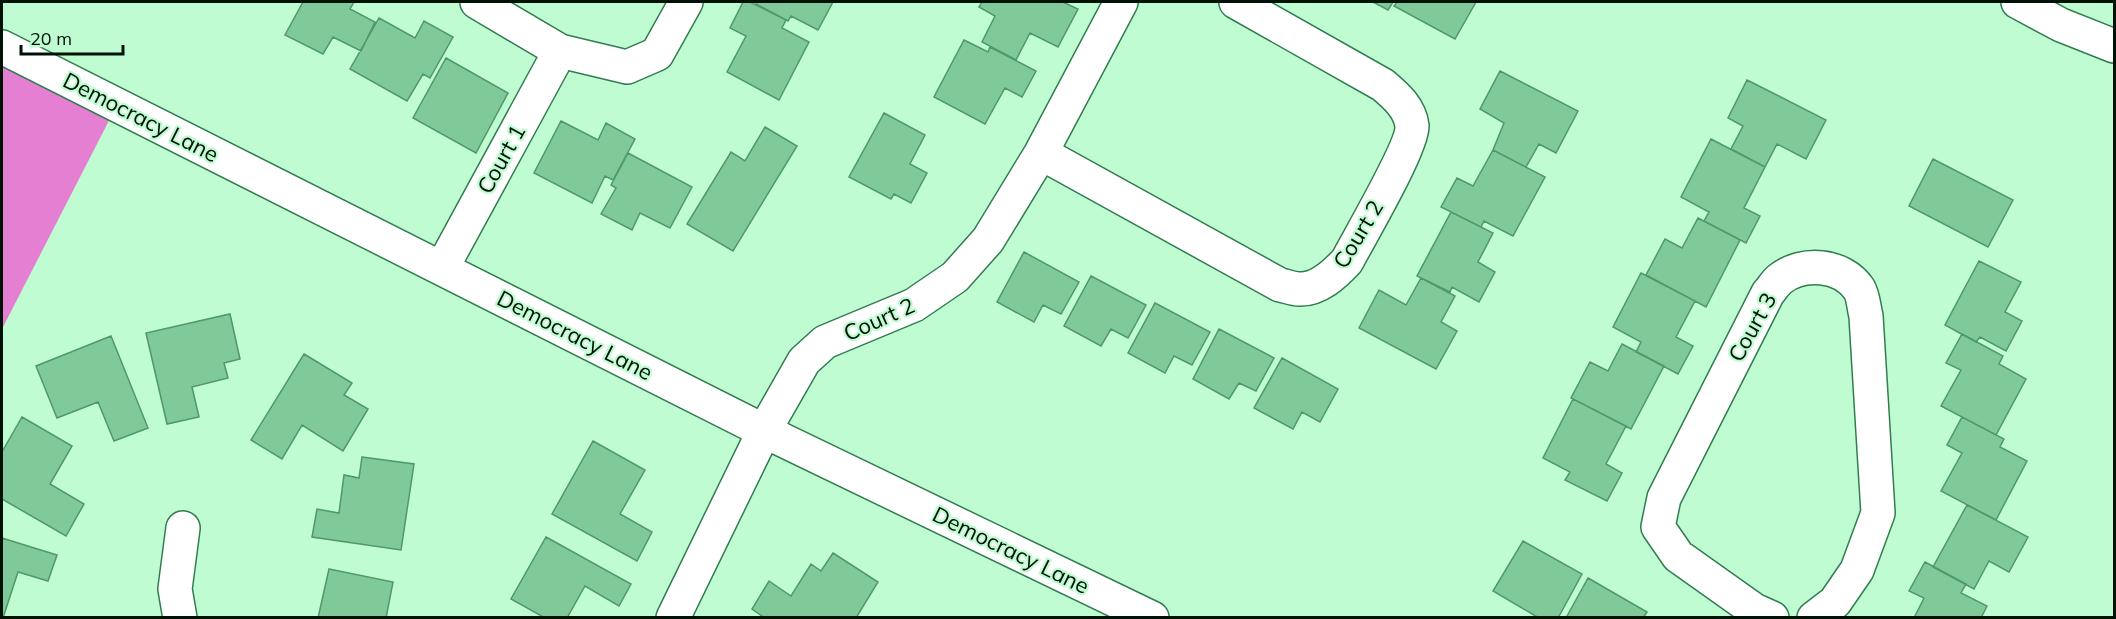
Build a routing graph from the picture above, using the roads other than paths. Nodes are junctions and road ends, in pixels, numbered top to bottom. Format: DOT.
graph roads {
  1 [pos="477,2"];
  2 [pos="686,2"];
  3 [pos="1121,2"];
  4 [pos="1236,2"];
  5 [pos="2018,2"];
  6 [pos="2115,46"];
  7 [pos="2,47"];
  8 [pos="560,51"];
  9 [pos="1041,153"];
  10 [pos="442,268"];
  11 [pos="764,431"];
  12 [pos="183,528"];
  13 [pos="1759,615"];
  14 [pos="180,618"];
  15 [pos="673,618"];
  16 [pos="1152,618"];
  17 [pos="1814,618"];
  1 -- 8 [label="street"];
  2 -- 8 [label="street"];
  3 -- 9 [label="street, Court 2"];
  4 -- 9 [label="street, Court 2"];
  5 -- 6 [label="street"];
  7 -- 10 [label="street, Democracy Lane"];
  8 -- 10 [label="street, Court 1"];
  9 -- 11 [label="street, Court 2"];
  10 -- 11 [label="street, Democracy Lane"];
  11 -- 15 [label="street, Court 2"];
  11 -- 16 [label="street, Democracy Lane"];
  12 -- 14 [label="street"];
  13 -- 17 [label="street, Court 3"];
}
